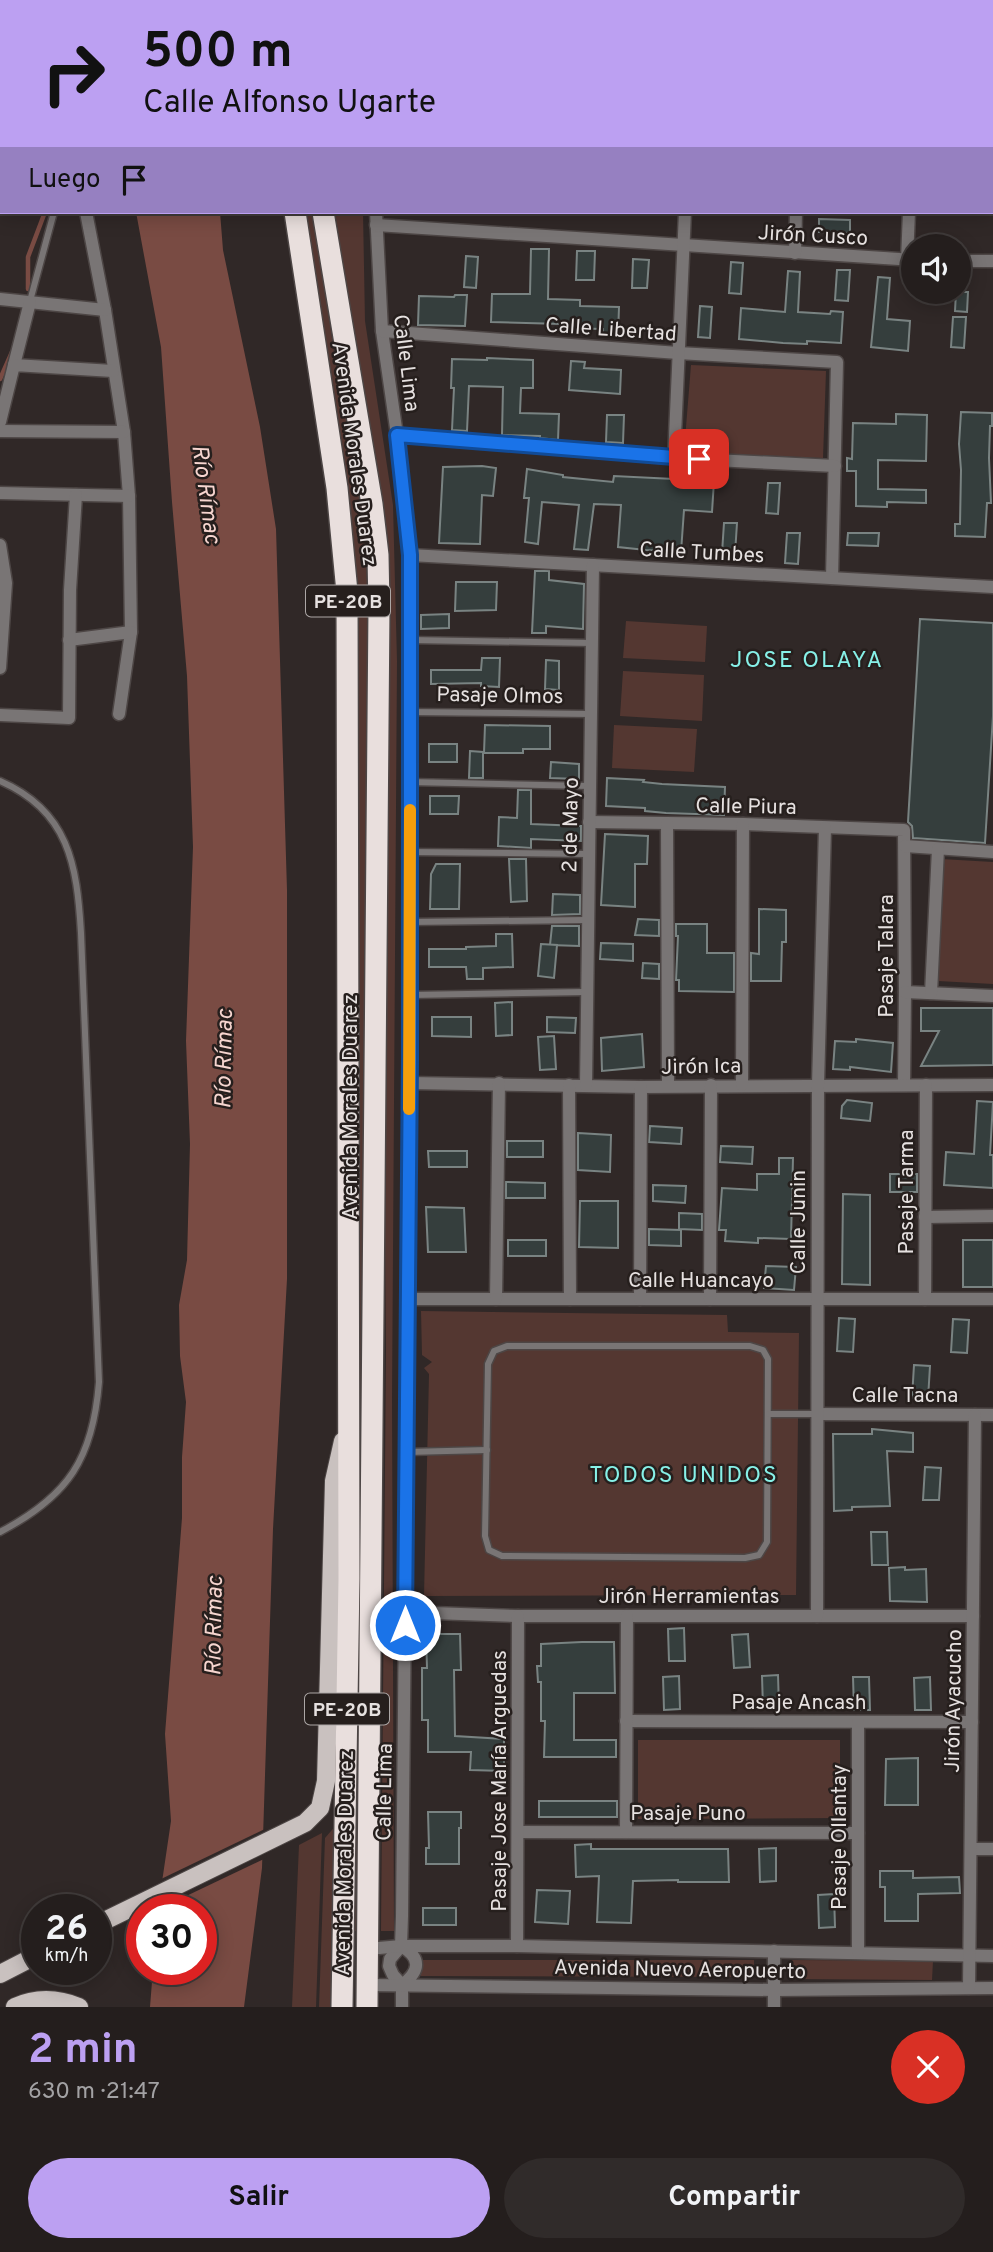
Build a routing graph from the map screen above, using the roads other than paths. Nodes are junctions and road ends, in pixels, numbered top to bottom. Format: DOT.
graph roads {
  1 [pos="53,214"];
  2 [pos="86,214"];
  3 [pos="295,214"];
  4 [pos="323,214"];
  5 [pos="685,214"];
  6 [pos="796,214"];
  7 [pos="909,214"];
  8 [pos="376,218"];
  9 [pos="909,234"];
  10 [pos="682,246"];
  11 [pos="795,253"];
  12 [pos="901,259"];
  13 [pos="971,261"];
  14 [pos="993,261"];
  15 [pos="0,299"];
  16 [pos="30,302"];
  17 [pos="105,310"];
  18 [pos="382,331"];
  19 [pos="678,353"];
  20 [pos="15,365"];
  21 [pos="113,371"];
  22 [pos="0,422"];
  23 [pos="0,431"];
  24 [pos="124,432"];
  25 [pos="397,435"];
  26 [pos="674,458"];
  27 [pos="835,466"];
  28 [pos="0,493"];
  29 [pos="76,495"];
  30 [pos="129,496"];
  31 [pos="0,545"];
  32 [pos="410,555"];
  33 [pos="593,565"];
  34 [pos="832,578"];
  35 [pos="993,587"];
  36 [pos="131,632"];
  37 [pos="69,640"];
  38 [pos="410,640"];
  39 [pos="592,643"];
  40 [pos="0,668"];
  41 [pos="410,712"];
  42 [pos="119,714"];
  43 [pos="591,714"];
  44 [pos="0,715"];
  45 [pos="0,781"];
  46 [pos="410,782"];
  47 [pos="590,786"];
  48 [pos="589,822"];
  49 [pos="667,824"];
  50 [pos="743,824"];
  51 [pos="825,828"];
  52 [pos="902,829"];
  53 [pos="905,846"];
  54 [pos="938,849"];
  55 [pos="410,852"];
  56 [pos="993,852"];
  57 [pos="588,854"];
  58 [pos="587,920"];
  59 [pos="410,922"];
  60 [pos="586,992"];
  61 [pos="905,992"];
  62 [pos="931,993"];
  63 [pos="410,995"];
  64 [pos="993,996"];
  65 [pos="410,1083"];
  66 [pos="499,1083"];
  67 [pos="569,1085"];
  68 [pos="586,1085"];
  69 [pos="742,1085"];
  70 [pos="818,1085"];
  71 [pos="904,1085"];
  72 [pos="926,1085"];
  73 [pos="993,1085"];
  74 [pos="668,1086"];
  75 [pos="711,1086"];
  76 [pos="641,1087"];
  77 [pos="993,1216"];
  78 [pos="925,1217"];
  79 [pos="408,1299"];
  80 [pos="496,1299"];
  81 [pos="569,1299"];
  82 [pos="640,1299"];
  83 [pos="710,1299"];
  84 [pos="817,1299"];
  85 [pos="925,1299"];
  86 [pos="993,1299"];
  87 [pos="349,1411"];
  88 [pos="769,1414"];
  89 [pos="817,1415"];
  90 [pos="975,1415"];
  91 [pos="993,1415"];
  92 [pos="487,1450"];
  93 [pos="407,1452"];
  94 [pos="0,1532"];
  95 [pos="405,1612"];
  96 [pos="518,1616"];
  97 [pos="627,1616"];
  98 [pos="817,1616"];
  99 [pos="973,1616"];
  100 [pos="626,1721"];
  101 [pos="859,1721"];
  102 [pos="972,1722"];
  103 [pos="518,1832"];
  104 [pos="626,1832"];
  105 [pos="858,1833"];
  106 [pos="971,1849"];
  107 [pos="993,1849"];
  108 [pos="112,1917"];
  109 [pos="401,1946"];
  110 [pos="517,1946"];
  111 [pos="368,1949"];
  112 [pos="774,1951"];
  113 [pos="858,1952"];
  114 [pos="970,1956"];
  115 [pos="993,1956"];
  116 [pos="21,1963"];
  117 [pos="0,1974"];
  118 [pos="367,1985"];
  119 [pos="402,1985"];
  120 [pos="969,1988"];
  121 [pos="993,1988"];
  122 [pos="774,1990"];
  123 [pos="15,2007"];
  124 [pos="79,2007"];
  125 [pos="342,2007"];
  126 [pos="367,2007"];
  127 [pos="402,2007"];
  128 [pos="774,2007"];
  1 -- 16 [label="lane"];
  2 -- 17 [label="street"];
  3 -- 87 [label="highway, Avenida Morales Duarez / PE-20B"];
  4 -- 111 [label="highway, Avenida Morales Duarez / PE-20B"];
  5 -- 10 [label="street"];
  6 -- 11 [label="street"];
  7 -- 9 [label="street"];
  8 -- 10 [label="street, Jirón Cusco"];
  8 -- 18 [label="street, Calle Lima"];
  10 -- 11 [label="street, Jirón Cusco"];
  10 -- 19 [label="street"];
  11 -- 12 [label="street, Jirón Cusco"];
  13 -- 14 [label="street"];
  15 -- 16 [label="street"];
  16 -- 17 [label="street"];
  16 -- 20 [label="street"];
  17 -- 21 [label="street"];
  18 -- 19 [label="street, Calle Libertad"];
  18 -- 25 [label="street, Calle Lima"];
  19 -- 26 [label="street"];
  19 -- 27 [label="street, Calle Libertad"];
  20 -- 21 [label="street"];
  20 -- 22 [label="street"];
  21 -- 24 [label="street"];
  23 -- 24 [label="street"];
  24 -- 30 [label="street"];
  25 -- 26 [label="street"];
  25 -- 32 [label="street, Calle Lima"];
  26 -- 27 [label="street"];
  27 -- 34 [label="street"];
  28 -- 29 [label="street"];
  29 -- 30 [label="street"];
  29 -- 37 [label="street"];
  30 -- 36 [label="street"];
  31 -- 40 [label="street"];
  32 -- 33 [label="street, Calle Tumbes"];
  32 -- 38 [label="street, Calle Lima"];
  33 -- 34 [label="street, Calle Tumbes"];
  33 -- 39 [label="street, 2 de Mayo"];
  34 -- 35 [label="street, Calle Tumbes"];
  36 -- 37 [label="street"];
  36 -- 42 [label="street"];
  37 -- 44 [label="street"];
  38 -- 39 [label="lane"];
  38 -- 41 [label="street, Calle Lima"];
  39 -- 43 [label="street, 2 de Mayo"];
  41 -- 43 [label="lane, Pasaje Olmos"];
  41 -- 46 [label="street, Calle Lima"];
  43 -- 47 [label="street, 2 de Mayo"];
  45 -- 94 [label="lane"];
  46 -- 47 [label="lane"];
  46 -- 55 [label="street, Calle Lima"];
  47 -- 48 [label="street, 2 de Mayo"];
  48 -- 49 [label="street, Calle Piura"];
  48 -- 57 [label="street, 2 de Mayo"];
  49 -- 50 [label="street, Calle Piura"];
  49 -- 74 [label="street"];
  50 -- 51 [label="street, Calle Piura"];
  50 -- 69 [label="street"];
  51 -- 52 [label="street, Calle Piura"];
  51 -- 70 [label="street, Calle Junin"];
  52 -- 53 [label="street, Pasaje Talara"];
  53 -- 54 [label="street"];
  53 -- 61 [label="street, Pasaje Talara"];
  54 -- 56 [label="street"];
  54 -- 62 [label="street"];
  55 -- 57 [label="lane"];
  55 -- 59 [label="street, Calle Lima"];
  57 -- 58 [label="street, 2 de Mayo"];
  58 -- 59 [label="lane"];
  58 -- 60 [label="street, 2 de Mayo"];
  59 -- 63 [label="street, Calle Lima"];
  60 -- 63 [label="lane"];
  60 -- 68 [label="street, 2 de Mayo"];
  61 -- 62 [label="street"];
  61 -- 71 [label="street, Pasaje Talara"];
  62 -- 64 [label="street"];
  63 -- 65 [label="street, Calle Lima"];
  65 -- 66 [label="street, Jirón Ica"];
  65 -- 79 [label="street, Calle Lima"];
  66 -- 67 [label="street, Jirón Ica"];
  66 -- 80 [label="street"];
  67 -- 68 [label="street, Jirón Ica"];
  67 -- 81 [label="street"];
  68 -- 76 [label="street, Jirón Ica"];
  69 -- 70 [label="street, Jirón Ica"];
  69 -- 75 [label="street, Jirón Ica"];
  70 -- 71 [label="street, Jirón Ica"];
  70 -- 84 [label="street, Calle Junin"];
  71 -- 72 [label="street, Jirón Ica"];
  72 -- 73 [label="street, Jirón Ica"];
  72 -- 78 [label="street, Pasaje Tarma"];
  74 -- 75 [label="street, Jirón Ica"];
  74 -- 76 [label="street, Jirón Ica"];
  75 -- 83 [label="street"];
  76 -- 82 [label="street"];
  77 -- 78 [label="street"];
  78 -- 85 [label="street, Pasaje Tarma"];
  79 -- 80 [label="street, Calle Huancayo"];
  79 -- 93 [label="street, Calle Lima"];
  80 -- 81 [label="street, Calle Huancayo"];
  81 -- 82 [label="street, Calle Huancayo"];
  82 -- 83 [label="street, Calle Huancayo"];
  83 -- 84 [label="street, Calle Huancayo"];
  84 -- 85 [label="street, Calle Huancayo"];
  84 -- 89 [label="street, Calle Junin"];
  85 -- 86 [label="street, Calle Huancayo"];
  87 -- 108 [label="main road"];
  87 -- 125 [label="highway, Avenida Morales Duarez / PE-20B"];
  88 -- 89 [label="lane"];
  88 -- 92 [label="lane"];
  88 -- 92 [label="lane"];
  89 -- 90 [label="street, Calle Tacna"];
  89 -- 98 [label="street, Calle Junin"];
  90 -- 91 [label="street, Calle Tacna"];
  90 -- 99 [label="street, Jirón Ayacucho"];
  92 -- 93 [label="lane"];
  93 -- 95 [label="street, Calle Lima"];
  95 -- 96 [label="street, Jirón Herramientas"];
  95 -- 109 [label="street, Calle Lima"];
  96 -- 97 [label="street, Jirón Herramientas"];
  96 -- 103 [label="street, Pasaje Jose María Arguedas"];
  97 -- 98 [label="street, Jirón Herramientas"];
  97 -- 100 [label="street"];
  98 -- 99 [label="street, Jirón Herramientas"];
  99 -- 102 [label="street, Jirón Ayacucho"];
  100 -- 101 [label="street, Pasaje Ancash"];
  100 -- 104 [label="street"];
  101 -- 102 [label="street, Pasaje Ancash"];
  101 -- 105 [label="street, Pasaje Ollantay"];
  102 -- 106 [label="street, Jirón Ayacucho"];
  103 -- 104 [label="street, Pasaje Puno"];
  103 -- 110 [label="street, Pasaje Jose María Arguedas"];
  104 -- 105 [label="street, Pasaje Puno"];
  105 -- 113 [label="street, Pasaje Ollantay"];
  106 -- 107 [label="street"];
  106 -- 114 [label="street, Jirón Ayacucho"];
  109 -- 110 [label="street, Avenida Nuevo Aeropuerto"];
  109 -- 111 [label="street, Avenida Nuevo Aeropuerto"];
  109 -- 119 [label="street, Calle Lima"];
  109 -- 119 [label="street, Calle Lima"];
  110 -- 112 [label="street, Avenida Nuevo Aeropuerto"];
  111 -- 118 [label="highway, Avenida Morales Duarez / PE-20B"];
  112 -- 113 [label="street, Avenida Nuevo Aeropuerto"];
  112 -- 122 [label="street"];
  113 -- 114 [label="street, Avenida Nuevo Aeropuerto"];
  114 -- 115 [label="street, Avenida Nuevo Aeropuerto"];
  114 -- 120 [label="street, Jirón Ayacucho"];
  116 -- 117 [label="main road"];
  118 -- 119 [label="street, Avenida Nuevo Aeropuerto"];
  118 -- 126 [label="highway, Avenida Morales Duarez / PE-20B"];
  119 -- 122 [label="street, Avenida Nuevo Aeropuerto"];
  119 -- 127 [label="street, Calle Lima"];
  120 -- 121 [label="street, Avenida Nuevo Aeropuerto"];
  120 -- 122 [label="street, Avenida Nuevo Aeropuerto"];
  122 -- 128 [label="street"];
  123 -- 124 [label="main road"];
}
